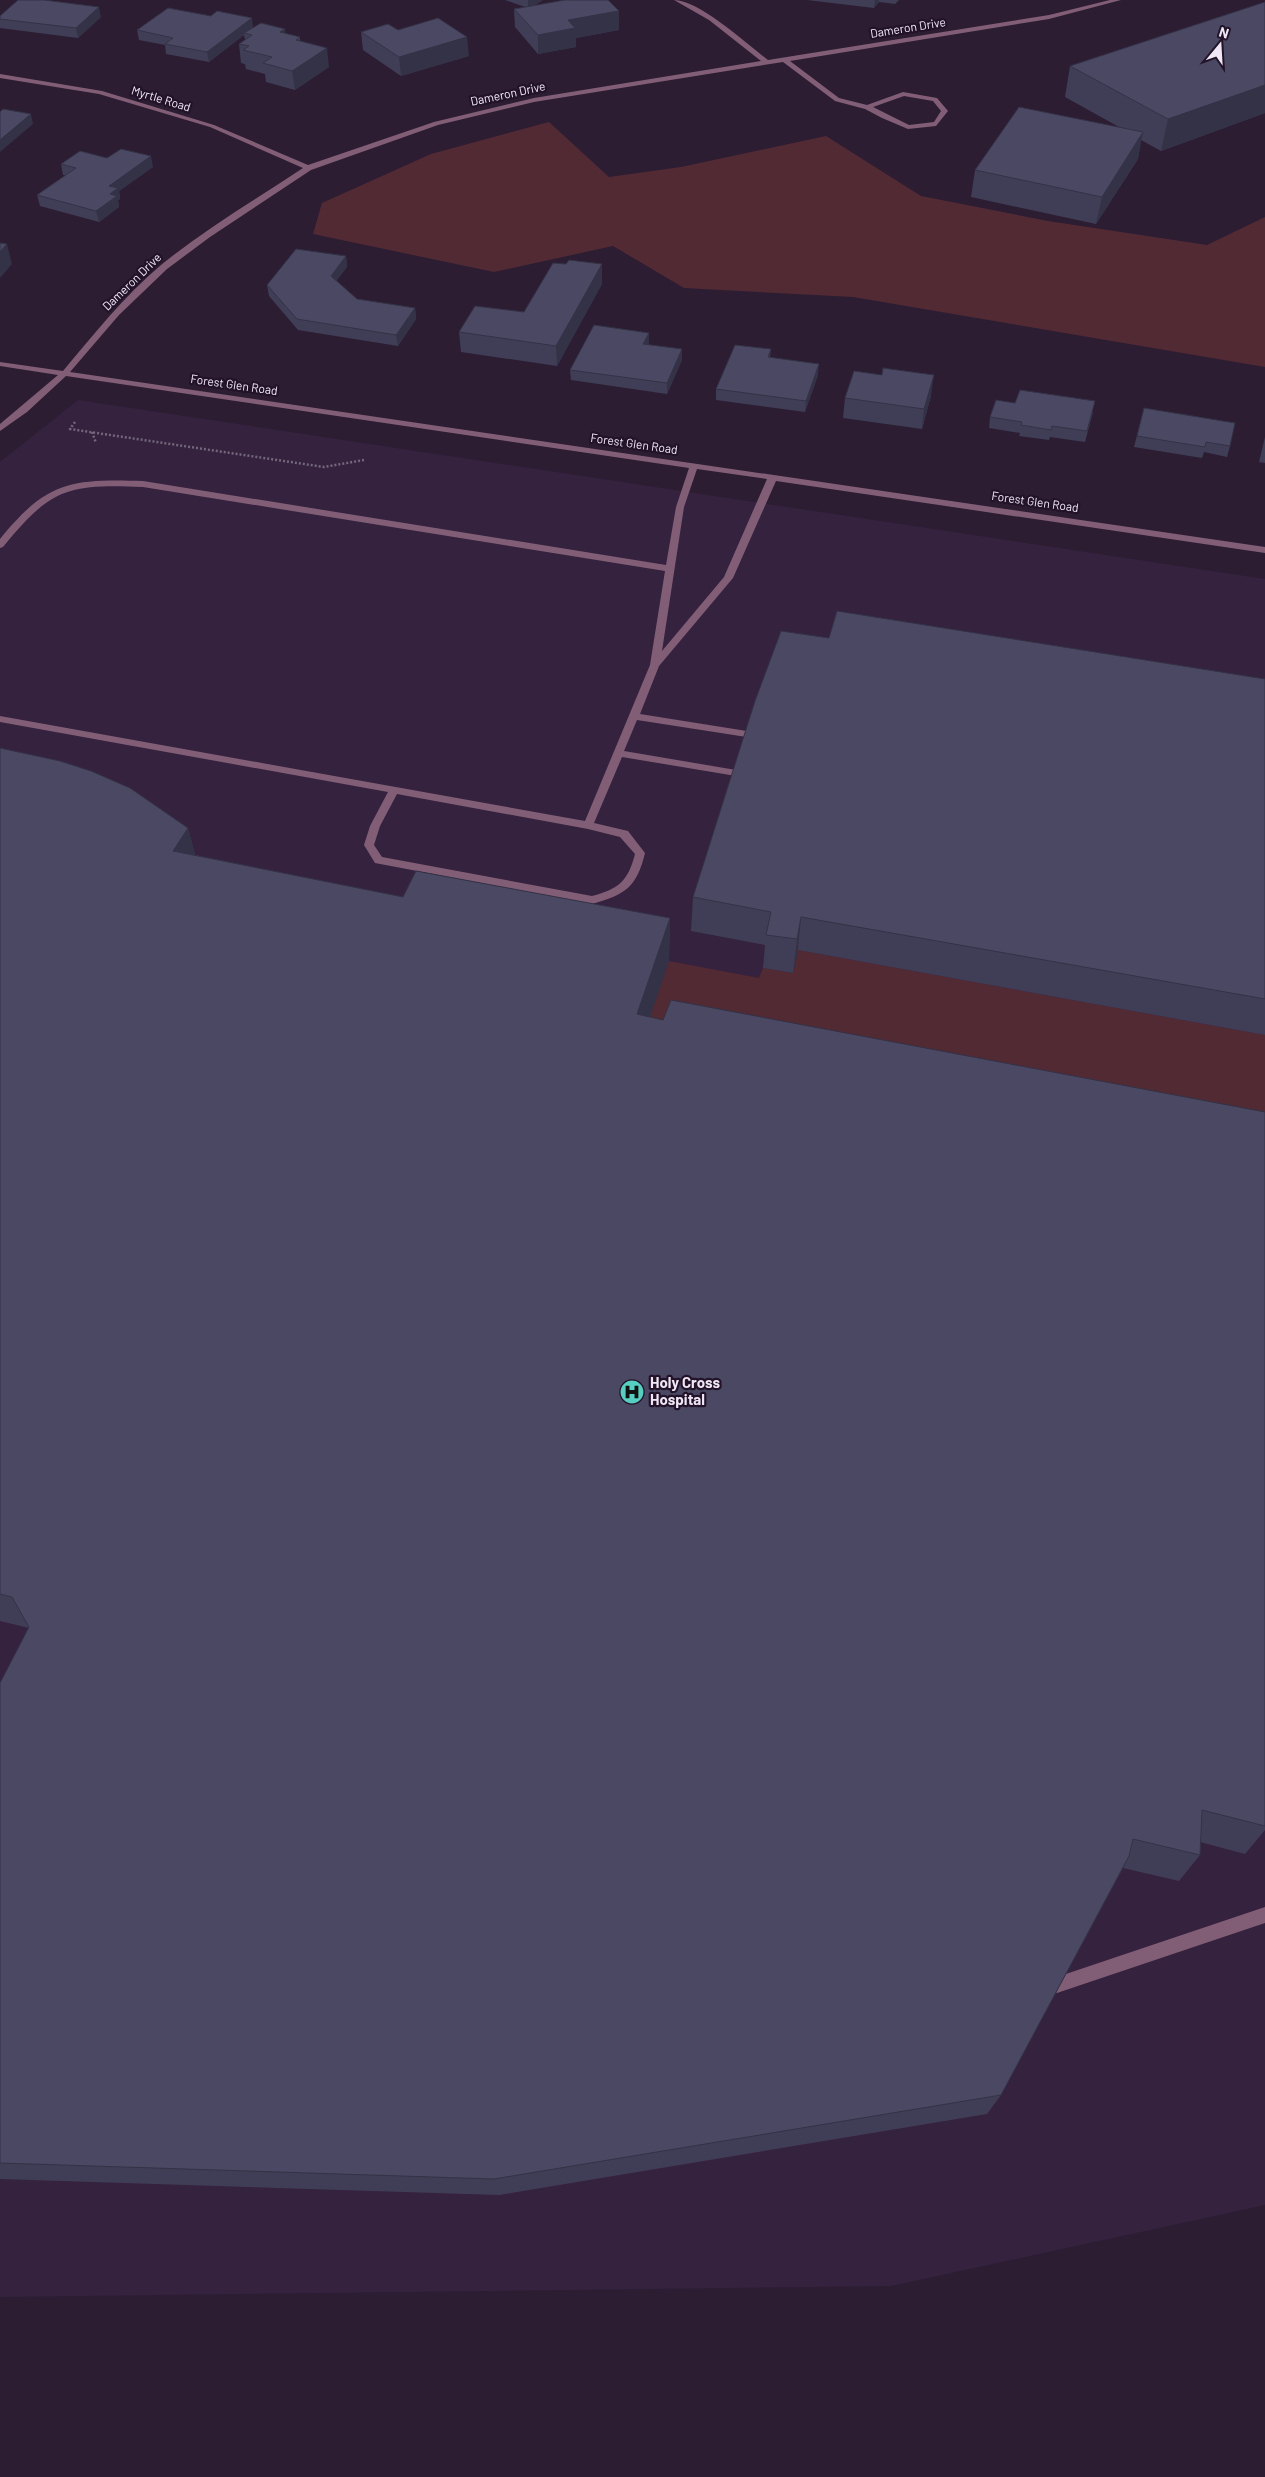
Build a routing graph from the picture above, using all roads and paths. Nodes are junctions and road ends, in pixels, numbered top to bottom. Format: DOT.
graph roads {
  1 [pos="677,0"];
  2 [pos="1118,0"];
  3 [pos="785,60"];
  4 [pos="767,63"];
  5 [pos="0,76"];
  6 [pos="868,107"];
  7 [pos="308,168"];
  8 [pos="0,364"];
  9 [pos="65,373"];
  10 [pos="24,410"];
  11 [pos="0,428"];
  12 [pos="372,458"];
  13 [pos="694,465"];
  14 [pos="773,477"];
  15 [pos="0,545"];
  16 [pos="1265,550"];
  17 [pos="672,569"];
  18 [pos="655,665"];
  19 [pos="635,716"];
  20 [pos="0,719"];
  21 [pos="753,735"];
  22 [pos="619,754"];
  23 [pos="742,774"];
  24 [pos="394,790"];
  25 [pos="588,824"];
  26 [pos="1265,1915"];
  27 [pos="1057,1985"];
  1 -- 4 [label="street"];
  2 -- 3 [label="street, Dameron Drive"];
  3 -- 4 [label="street, Dameron Drive"];
  3 -- 6 [label="street"];
  4 -- 7 [label="street, Dameron Drive"];
  5 -- 7 [label="street, Myrtle Road"];
  6 -- 6 [label="street"];
  7 -- 9 [label="street, Dameron Drive"];
  8 -- 9 [label="street, Forest Glen Road"];
  9 -- 10 [label="street, Dameron Drive"];
  9 -- 13 [label="street, Forest Glen Road"];
  10 -- 11 [label="street, Dameron Drive"];
  10 -- 12 [label="path"];
  13 -- 14 [label="street, Forest Glen Road"];
  13 -- 17 [label="street"];
  14 -- 16 [label="street, Forest Glen Road"];
  14 -- 18 [label="street"];
  15 -- 17 [label="street"];
  17 -- 18 [label="street"];
  18 -- 19 [label="street"];
  19 -- 21 [label="street"];
  19 -- 22 [label="street"];
  20 -- 24 [label="street"];
  22 -- 23 [label="street"];
  22 -- 25 [label="street"];
  24 -- 25 [label="street"];
  24 -- 25 [label="street"];
  26 -- 27 [label="street"];
}
